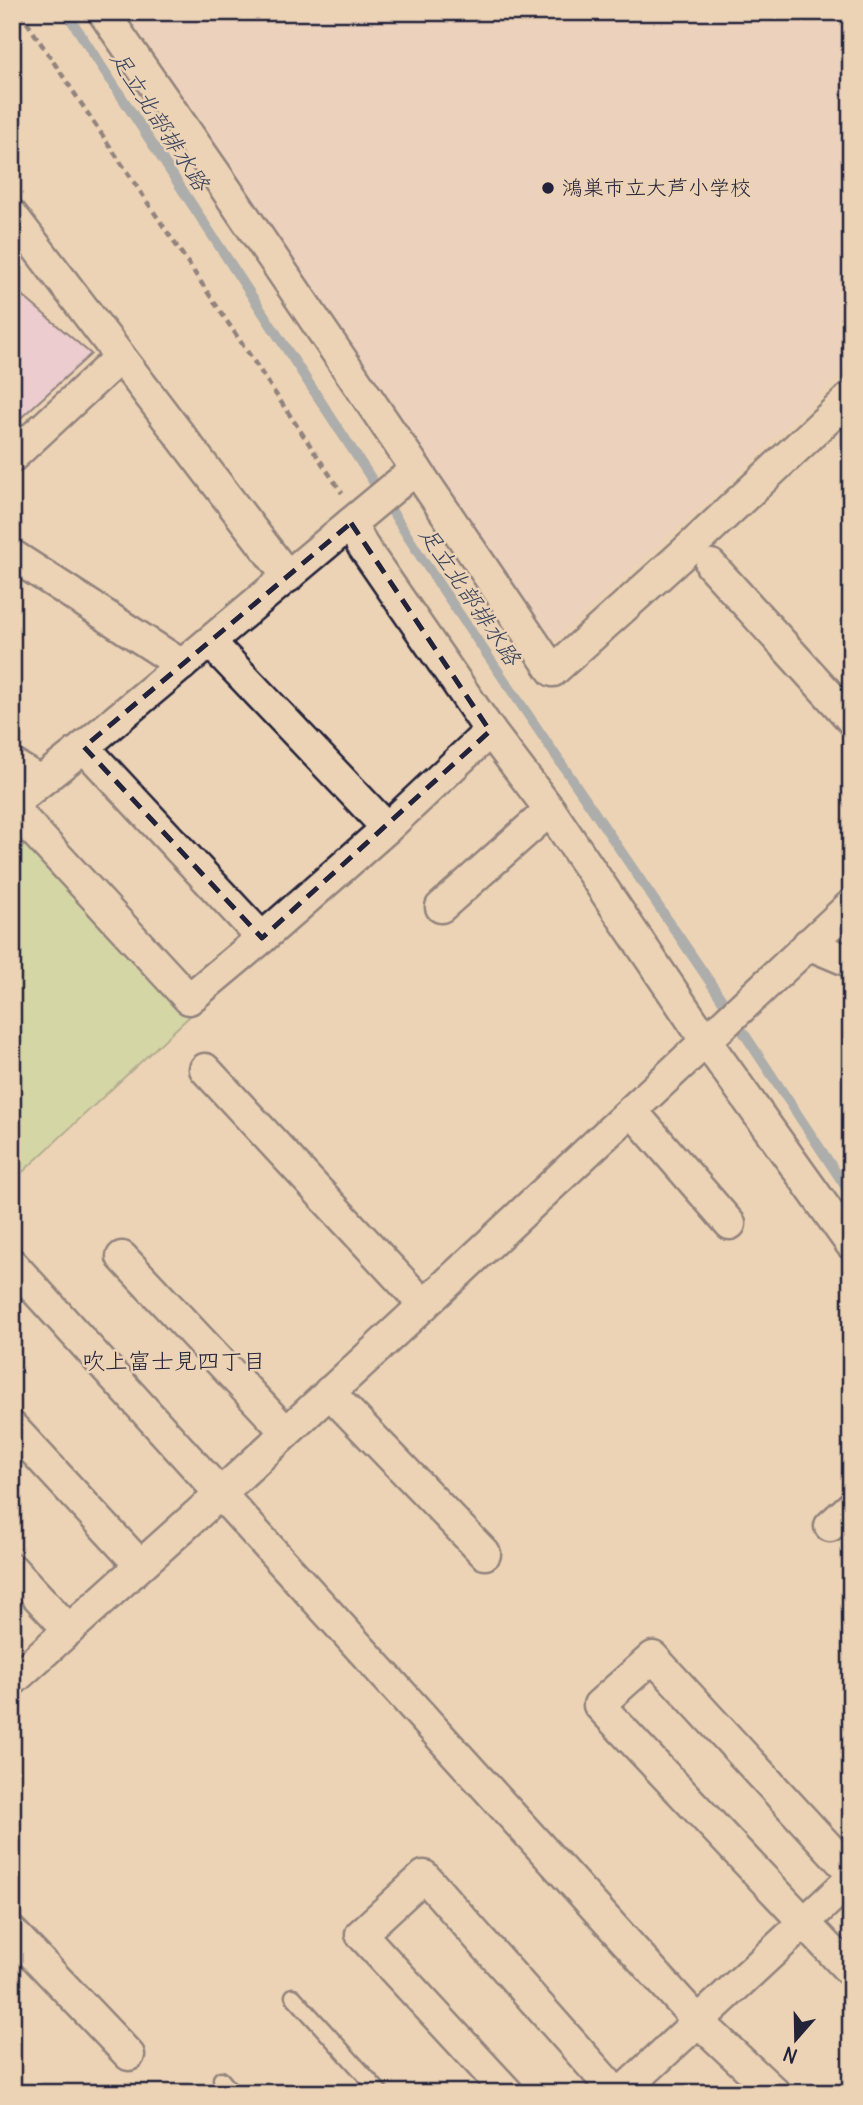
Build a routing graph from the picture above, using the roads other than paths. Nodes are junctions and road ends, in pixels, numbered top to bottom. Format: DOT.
graph roads {
  1 [pos="103,12"];
  2 [pos="12,215"];
  3 [pos="120,357"];
  4 [pos="851,397"];
  5 [pos="12,457"];
  6 [pos="416,469"];
  7 [pos="355,520"];
  8 [pos="12,555"];
  9 [pos="711,565"];
  10 [pos="288,577"];
  11 [pos="210,642"];
  12 [pos="182,665"];
  13 [pos="851,719"];
  14 [pos="491,731"];
  15 [pos="84,747"];
  16 [pos="12,764"];
  17 [pos="40,781"];
  18 [pos="12,805"];
  19 [pos="550,810"];
  20 [pos="387,828"];
  21 [pos="851,905"];
  22 [pos="441,907"];
  23 [pos="262,938"];
  24 [pos="808,944"];
  25 [pos="851,962"];
  26 [pos="706,1041"];
  27 [pos="205,1069"];
  28 [pos="632,1111"];
  29 [pos="730,1224"];
  30 [pos="851,1244"];
  31 [pos="122,1257"];
  32 [pos="12,1264"];
  33 [pos="424,1305"];
  34 [pos="329,1392"];
  35 [pos="12,1427"];
  36 [pos="285,1432"];
  37 [pos="221,1493"];
  38 [pos="485,1554"];
  39 [pos="140,1565"];
  40 [pos="12,1569"];
  41 [pos="69,1630"];
  42 [pos="12,1681"];
  43 [pos="851,1872"];
  44 [pos="851,1880"];
  45 [pos="804,1923"];
  46 [pos="12,1932"];
  47 [pos="851,1972"];
  48 [pos="293,1996"];
  49 [pos="698,2021"];
  50 [pos="129,2055"];
  51 [pos="221,2079"];
  52 [pos="233,2093"];
  53 [pos="381,2093"];
  54 [pos="508,2093"];
  55 [pos="619,2093"];
  56 [pos="775,2093"];
  1 -- 6 [label="street"];
  2 -- 3 [label="street"];
  3 -- 5 [label="street"];
  3 -- 10 [label="street"];
  4 -- 6 [label="street"];
  6 -- 7 [label="street"];
  7 -- 10 [label="street"];
  7 -- 14 [label="street"];
  8 -- 12 [label="street"];
  9 -- 13 [label="street"];
  10 -- 11 [label="street"];
  11 -- 12 [label="street"];
  11 -- 20 [label="street"];
  12 -- 15 [label="street"];
  14 -- 19 [label="street"];
  14 -- 20 [label="street"];
  15 -- 17 [label="street"];
  15 -- 23 [label="street"];
  16 -- 17 [label="street"];
  17 -- 18 [label="street"];
  18 -- 23 [label="street"];
  19 -- 22 [label="street"];
  19 -- 26 [label="street"];
  20 -- 23 [label="street"];
  21 -- 24 [label="street"];
  24 -- 25 [label="street"];
  24 -- 26 [label="street"];
  26 -- 28 [label="street"];
  26 -- 30 [label="street"];
  27 -- 33 [label="street"];
  28 -- 29 [label="street"];
  28 -- 33 [label="street"];
  31 -- 36 [label="street"];
  32 -- 37 [label="street"];
  33 -- 34 [label="street"];
  34 -- 36 [label="street"];
  34 -- 38 [label="street"];
  35 -- 39 [label="street"];
  36 -- 37 [label="street"];
  37 -- 39 [label="street"];
  37 -- 49 [label="street"];
  39 -- 41 [label="street"];
  40 -- 41 [label="street"];
  41 -- 42 [label="street"];
  43 -- 45 [label="street"];
  44 -- 45 [label="street"];
  45 -- 47 [label="street"];
  45 -- 49 [label="street"];
  46 -- 50 [label="street"];
  48 -- 53 [label="lane"];
  49 -- 55 [label="street"];
  49 -- 56 [label="street"];
  51 -- 52 [label="lane"];
  54 -- 55 [label="street"];
}
